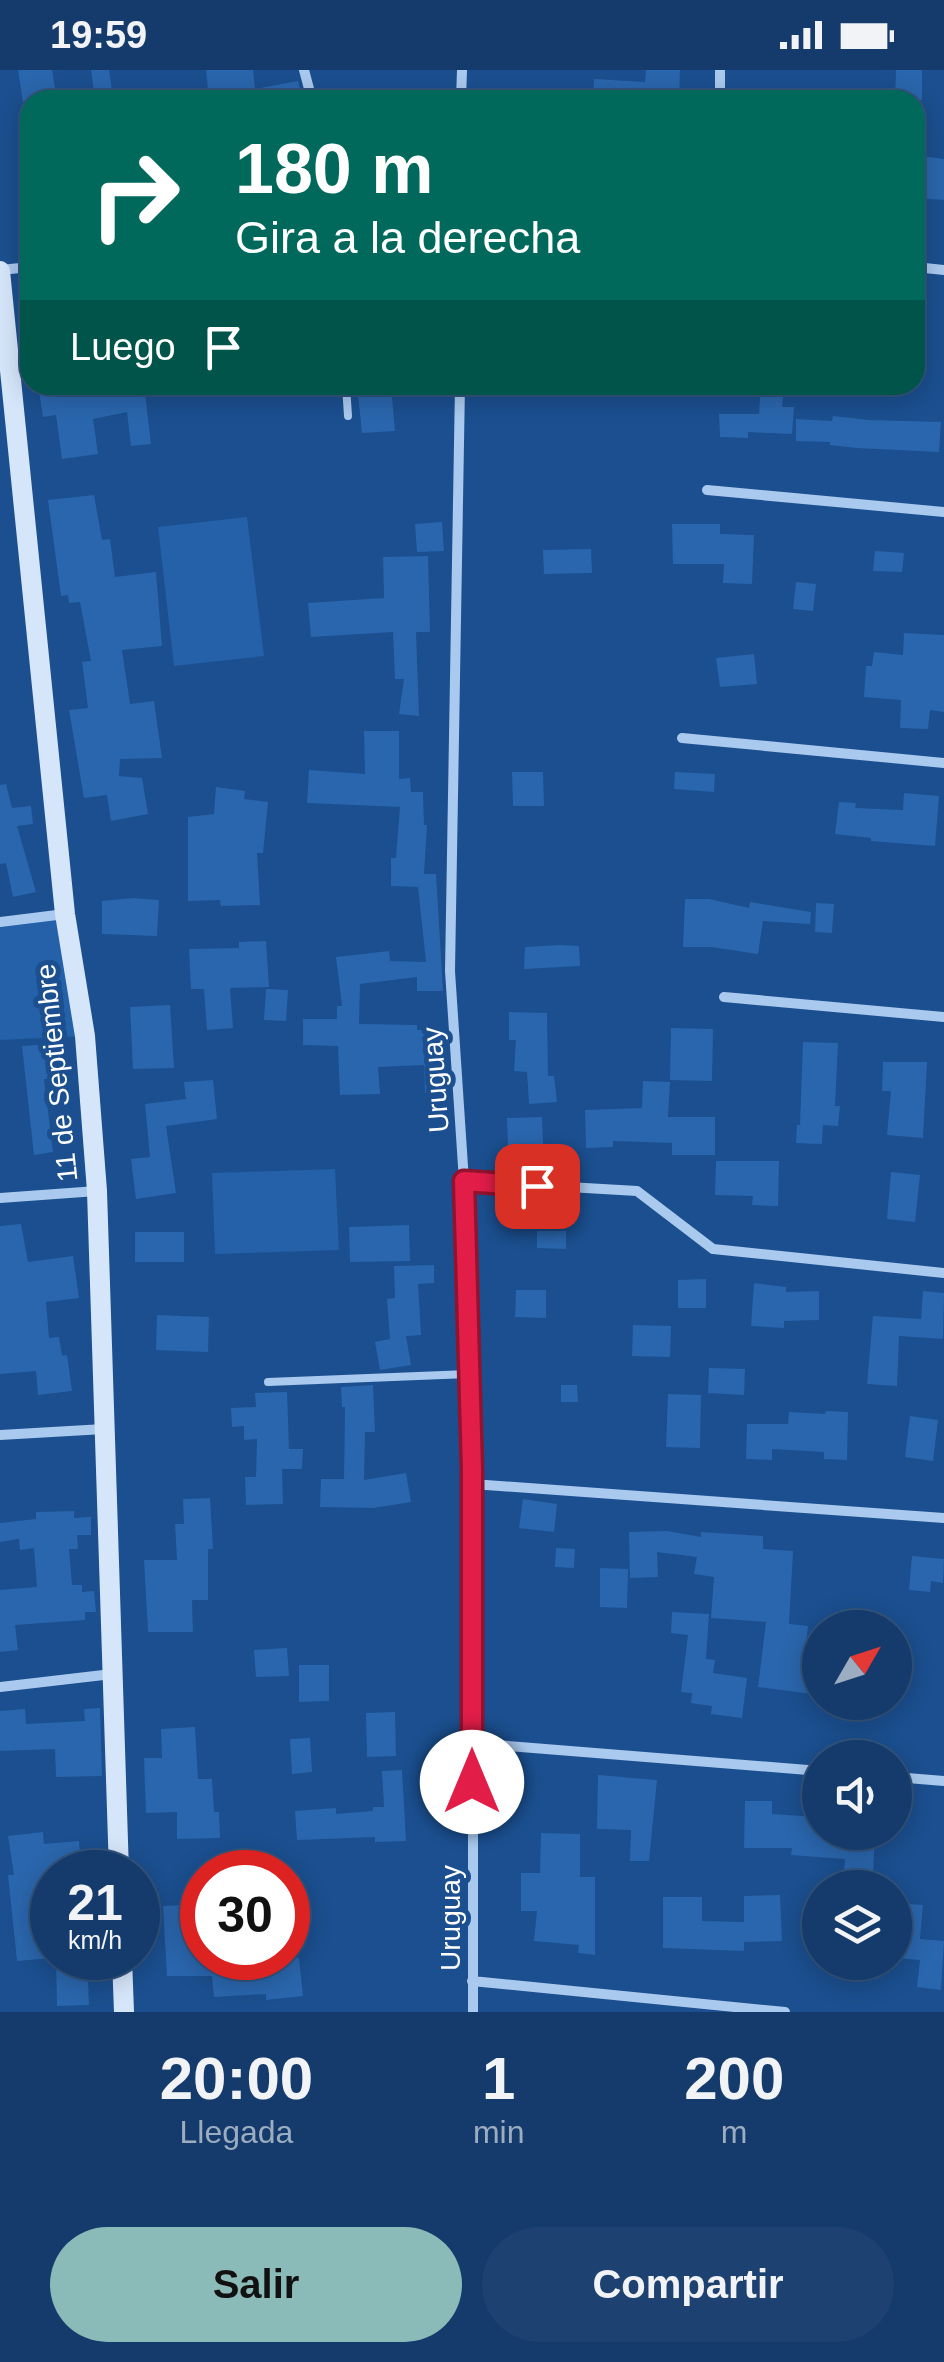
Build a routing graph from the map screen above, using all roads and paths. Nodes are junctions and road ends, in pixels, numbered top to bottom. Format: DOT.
graph roads {
  1 [pos="0,270"];
  2 [pos="347,395"];
  3 [pos="460,395"];
  4 [pos="348,416"];
  5 [pos="707,490"];
  6 [pos="944,512"];
  7 [pos="682,738"];
  8 [pos="944,763"];
  9 [pos="65,914"];
  10 [pos="0,922"];
  11 [pos="724,997"];
  12 [pos="944,1017"];
  13 [pos="464,1181"];
  14 [pos="97,1191"];
  15 [pos="0,1198"];
  16 [pos="944,1263"];
  17 [pos="944,1273"];
  18 [pos="468,1374"];
  19 [pos="268,1382"];
  20 [pos="105,1429"];
  21 [pos="0,1435"];
  22 [pos="472,1484"];
  23 [pos="944,1518"];
  24 [pos="113,1674"];
  25 [pos="0,1686"];
  26 [pos="472,1743"];
  27 [pos="802,1770"];
  28 [pos="912,1778"];
  29 [pos="944,1780"];
  30 [pos="118,1850"];
  31 [pos="123,1980"];
  32 [pos="472,1982"];
  33 [pos="124,2012"];
  34 [pos="472,2012"];
  35 [pos="785,2012"];
  1 -- 9 [label="main road, 11 de Septiembre"];
  2 -- 4 [label="lane"];
  3 -- 13 [label="street, Uruguay"];
  5 -- 6 [label="street"];
  7 -- 8 [label="street"];
  9 -- 10 [label="street"];
  9 -- 14 [label="main road, 11 de Septiembre"];
  11 -- 12 [label="street"];
  13 -- 17 [label="street"];
  13 -- 18 [label="street, Uruguay"];
  14 -- 15 [label="street"];
  14 -- 20 [label="main road, 11 de Septiembre"];
  16 -- 17 [label="lane"];
  18 -- 19 [label="lane"];
  18 -- 22 [label="street, Uruguay"];
  20 -- 21 [label="street"];
  20 -- 24 [label="main road, 11 de Septiembre"];
  22 -- 23 [label="street"];
  22 -- 26 [label="street, Uruguay"];
  24 -- 25 [label="street"];
  24 -- 30 [label="main road, 11 de Septiembre"];
  26 -- 27 [label="street"];
  26 -- 32 [label="street, Uruguay"];
  28 -- 29 [label="street"];
  31 -- 33 [label="main road"];
  32 -- 34 [label="street, Uruguay"];
  32 -- 35 [label="street"];
}
